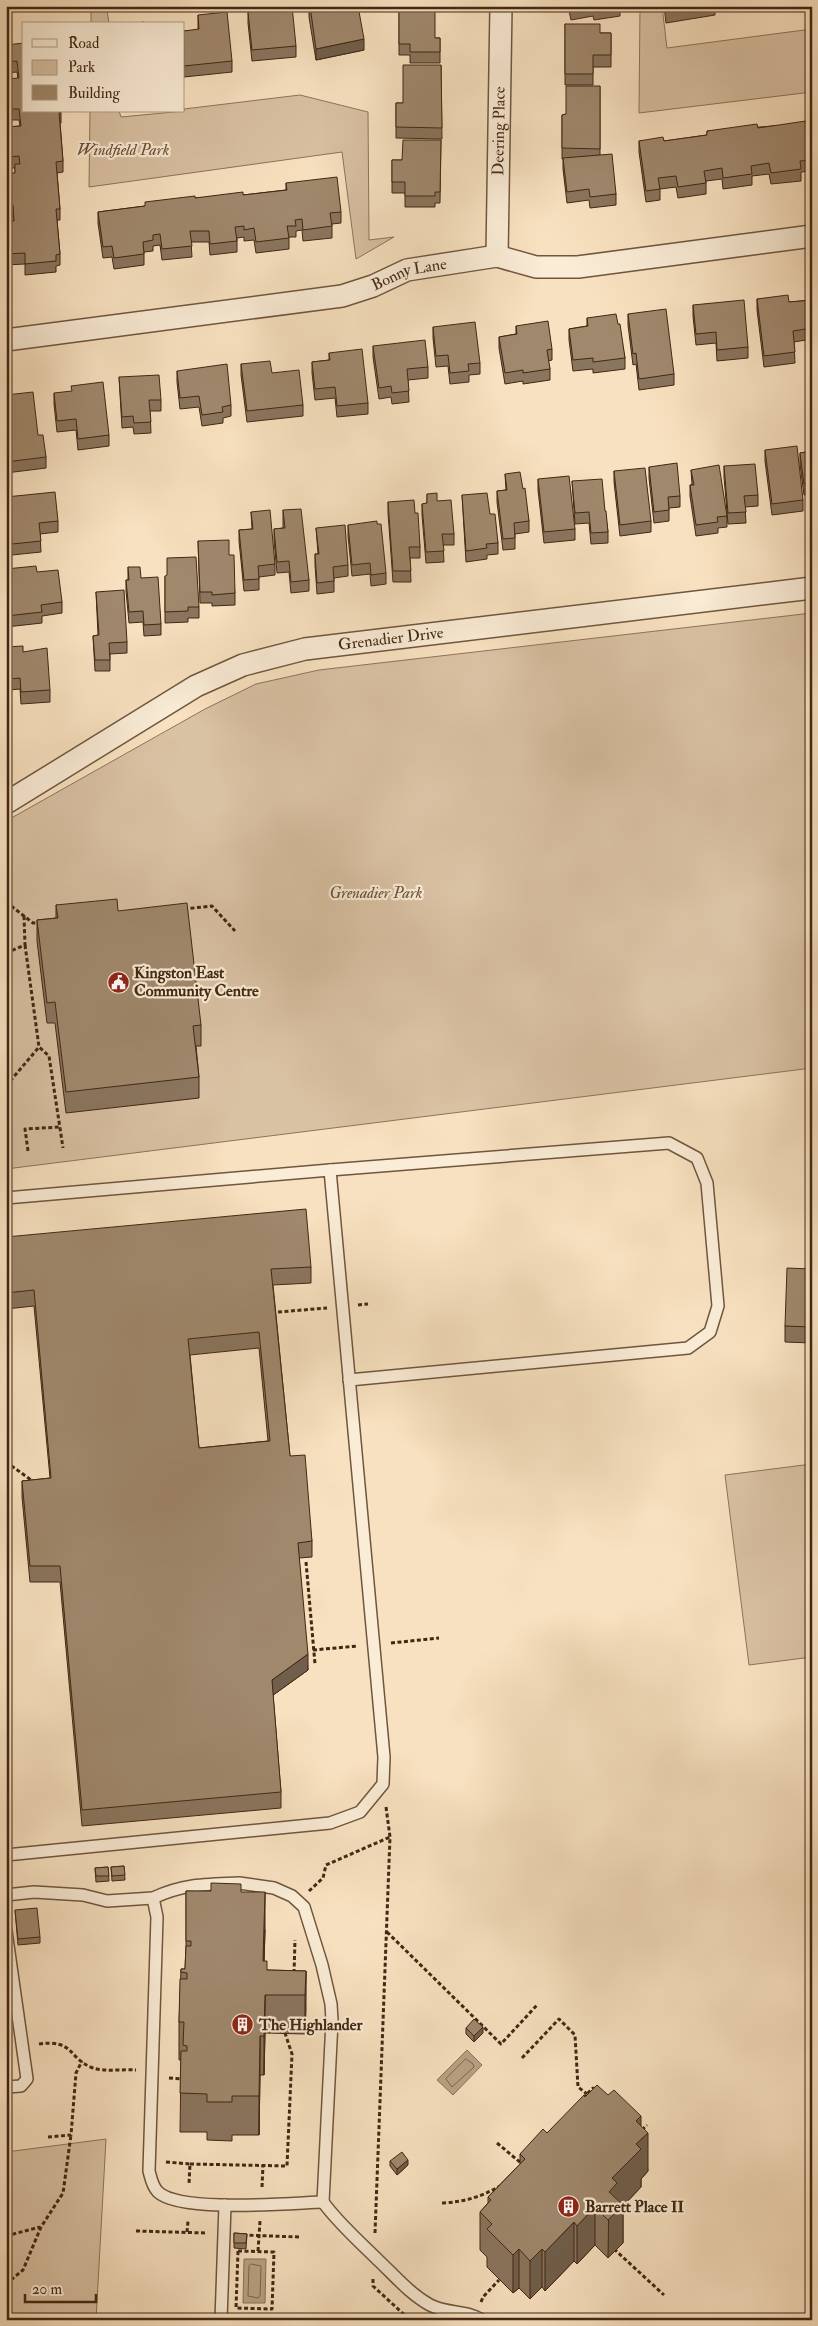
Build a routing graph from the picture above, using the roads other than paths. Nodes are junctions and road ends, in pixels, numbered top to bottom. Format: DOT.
graph roads {
  1 [pos="501,6"];
  2 [pos="812,236"];
  3 [pos="497,256"];
  4 [pos="6,340"];
  5 [pos="812,588"];
  6 [pos="6,802"];
  7 [pos="330,1170"];
  8 [pos="6,1198"];
  9 [pos="349,1380"];
  10 [pos="6,1855"];
  11 [pos="6,1895"];
  12 [pos="154,1898"];
  13 [pos="6,1931"];
  14 [pos="6,2087"];
  15 [pos="323,2202"];
  16 [pos="225,2206"];
  17 [pos="221,2320"];
  18 [pos="482,2320"];
  1 -- 3 [label="street, Deering Place"];
  2 -- 3 [label="street, Bonny Lane"];
  3 -- 4 [label="street, Bonny Lane"];
  5 -- 6 [label="street, Grenadier Drive"];
  7 -- 8 [label="lane"];
  7 -- 9 [label="lane"];
  7 -- 9 [label="lane"];
  9 -- 10 [label="lane"];
  11 -- 12 [label="lane"];
  12 -- 15 [label="lane"];
  12 -- 16 [label="lane"];
  13 -- 14 [label="lane"];
  15 -- 16 [label="lane"];
  15 -- 18 [label="lane"];
  16 -- 17 [label="lane"];
}
